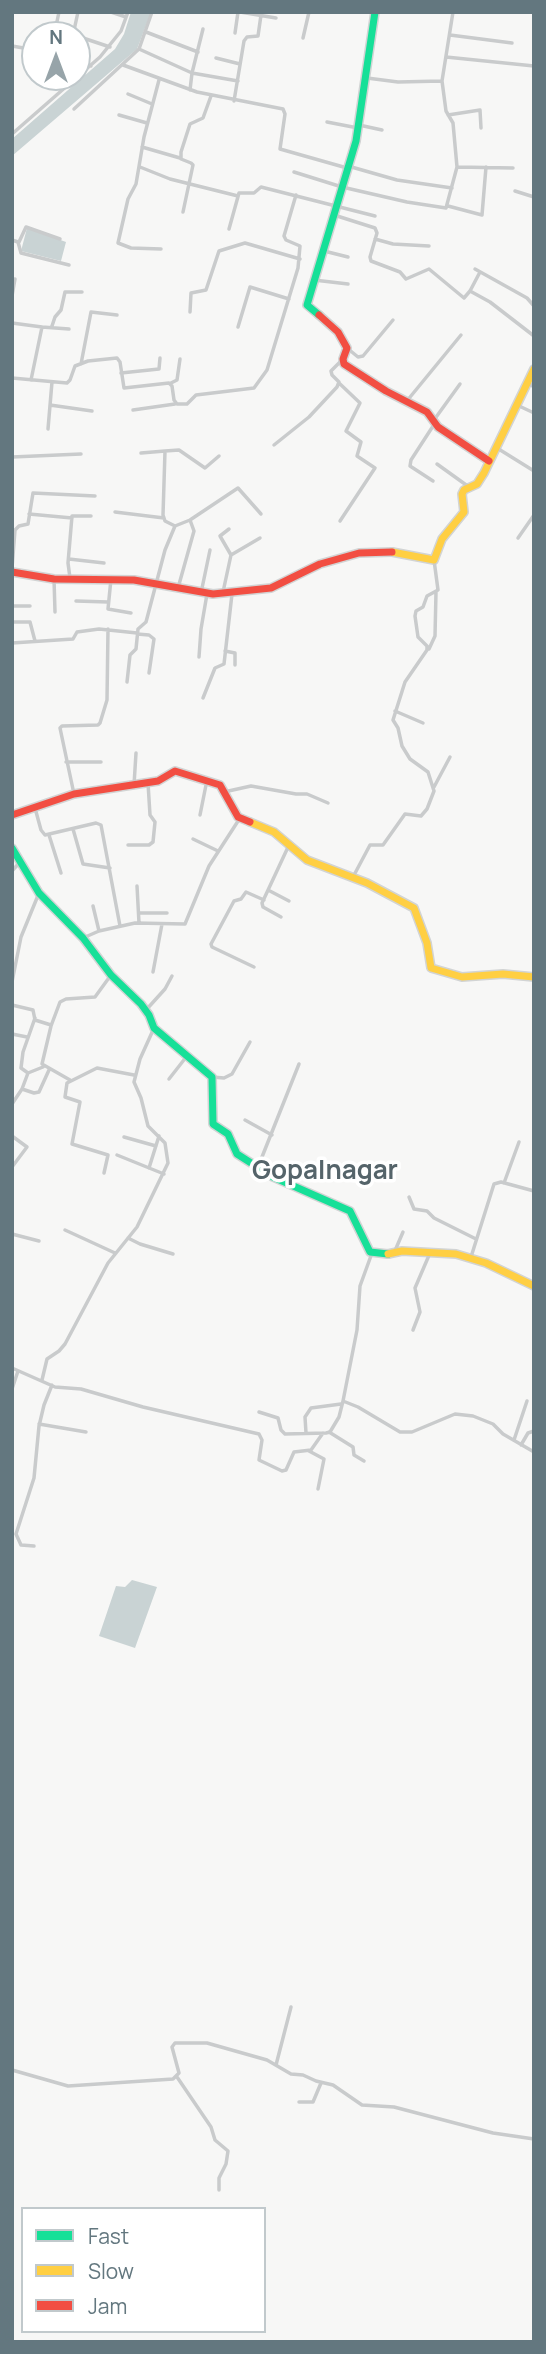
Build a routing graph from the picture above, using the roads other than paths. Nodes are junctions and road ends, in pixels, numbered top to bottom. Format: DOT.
graph roads {
  1 [pos="111,12"];
  2 [pos="152,12"];
  3 [pos="239,12"];
  4 [pos="309,12"];
  5 [pos="375,12"];
  6 [pos="453,12"];
  7 [pos="127,15"];
  8 [pos="261,15"];
  9 [pos="276,18"];
  10 [pos="203,29"];
  11 [pos="146,32"];
  12 [pos="234,33"];
  13 [pos="450,34"];
  14 [pos="303,38"];
  15 [pos="91,41"];
  16 [pos="512,44"];
  17 [pos="110,47"];
  18 [pos="139,49"];
  19 [pos="198,52"];
  20 [pos="446,57"];
  21 [pos="216,58"];
  22 [pos="240,64"];
  23 [pos="123,65"];
  24 [pos="91,66"];
  25 [pos="534,66"];
  26 [pos="192,73"];
  27 [pos="367,78"];
  28 [pos="159,80"];
  29 [pos="238,81"];
  30 [pos="442,81"];
  31 [pos="190,90"];
  32 [pos="62,91"];
  33 [pos="128,94"];
  34 [pos="211,96"];
  35 [pos="234,101"];
  36 [pos="152,104"];
  37 [pos="74,108"];
  38 [pos="119,115"];
  39 [pos="448,115"];
  40 [pos="327,122"];
  41 [pos="147,123"];
  42 [pos="358,126"];
  43 [pos="481,128"];
  44 [pos="382,130"];
  45 [pos="12,134"];
  46 [pos="142,147"];
  47 [pos="180,158"];
  48 [pos="140,167"];
  49 [pos="348,167"];
  50 [pos="457,167"];
  51 [pos="486,167"];
  52 [pos="513,168"];
  53 [pos="294,172"];
  54 [pos="190,184"];
  55 [pos="342,187"];
  56 [pos="452,188"];
  57 [pos="515,191"];
  58 [pos="296,195"];
  59 [pos="238,196"];
  60 [pos="534,197"];
  61 [pos="337,206"];
  62 [pos="448,206"];
  63 [pos="183,212"];
  64 [pos="334,215"];
  65 [pos="375,216"];
  66 [pos="229,229"];
  67 [pos="60,239"];
  68 [pos="375,239"];
  69 [pos="12,240"];
  70 [pos="18,243"];
  71 [pos="429,246"];
  72 [pos="161,249"];
  73 [pos="322,250"];
  74 [pos="300,257"];
  75 [pos="348,257"];
  76 [pos="69,265"];
  77 [pos="15,279"];
  78 [pos="314,280"];
  79 [pos="348,284"];
  80 [pos="470,291"];
  81 [pos="82,292"];
  82 [pos="12,296"];
  83 [pos="289,299"];
  84 [pos="534,306"];
  85 [pos="190,312"];
  86 [pos="117,315"];
  87 [pos="393,320"];
  88 [pos="12,323"];
  89 [pos="52,326"];
  90 [pos="43,327"];
  91 [pos="238,327"];
  92 [pos="69,329"];
  93 [pos="461,335"];
  94 [pos="534,336"];
  95 [pos="347,348"];
  96 [pos="160,358"];
  97 [pos="180,359"];
  98 [pos="343,359"];
  99 [pos="81,364"];
  100 [pos="534,369"];
  101 [pos="121,373"];
  102 [pos="12,378"];
  103 [pos="31,380"];
  104 [pos="52,382"];
  105 [pos="169,383"];
  106 [pos="339,383"];
  107 [pos="460,384"];
  108 [pos="531,384"];
  109 [pos="406,402"];
  110 [pos="177,404"];
  111 [pos="50,405"];
  112 [pos="517,405"];
  113 [pos="133,410"];
  114 [pos="92,411"];
  115 [pos="534,413"];
  116 [pos="435,422"];
  117 [pos="48,429"];
  118 [pos="274,445"];
  119 [pos="495,447"];
  120 [pos="165,451"];
  121 [pos="141,453"];
  122 [pos="81,454"];
  123 [pos="219,456"];
  124 [pos="12,457"];
  125 [pos="489,461"];
  126 [pos="437,464"];
  127 [pos="534,471"];
  128 [pos="433,481"];
  129 [pos="471,488"];
  130 [pos="94,496"];
  131 [pos="115,512"];
  132 [pos="29,514"];
  133 [pos="261,514"];
  134 [pos="534,515"];
  135 [pos="91,516"];
  136 [pos="72,518"];
  137 [pos="163,518"];
  138 [pos="190,520"];
  139 [pos="340,521"];
  140 [pos="12,525"];
  141 [pos="19,526"];
  142 [pos="175,526"];
  143 [pos="229,528"];
  144 [pos="260,538"];
  145 [pos="518,538"];
  146 [pos="211,550"];
  147 [pos="231,555"];
  148 [pos="69,559"];
  149 [pos="434,560"];
  150 [pos="104,563"];
  151 [pos="12,570"];
  152 [pos="70,578"];
  153 [pos="54,579"];
  154 [pos="111,579"];
  155 [pos="156,584"];
  156 [pos="178,588"];
  157 [pos="436,592"];
  158 [pos="204,593"];
  159 [pos="223,594"];
  160 [pos="232,594"];
  161 [pos="76,601"];
  162 [pos="108,602"];
  163 [pos="12,606"];
  164 [pos="30,606"];
  165 [pos="55,612"];
  166 [pos="131,613"];
  167 [pos="12,622"];
  168 [pos="108,629"];
  169 [pos="137,634"];
  170 [pos="36,641"];
  171 [pos="12,643"];
  172 [pos="427,650"];
  173 [pos="225,651"];
  174 [pos="200,657"];
  175 [pos="235,665"];
  176 [pos="149,673"];
  177 [pos="127,682"];
  178 [pos="203,698"];
  179 [pos="394,711"];
  180 [pos="422,723"];
  181 [pos="136,753"];
  182 [pos="450,757"];
  183 [pos="66,762"];
  184 [pos="101,762"];
  185 [pos="208,780"];
  186 [pos="148,783"];
  187 [pos="134,785"];
  188 [pos="434,787"];
  189 [pos="224,792"];
  190 [pos="74,794"];
  191 [pos="328,803"];
  192 [pos="35,808"];
  193 [pos="12,815"];
  194 [pos="200,815"];
  195 [pos="240,818"];
  196 [pos="73,829"];
  197 [pos="49,835"];
  198 [pos="193,839"];
  199 [pos="128,845"];
  200 [pos="289,845"];
  201 [pos="12,848"];
  202 [pos="218,851"];
  203 [pos="20,862"];
  204 [pos="110,868"];
  205 [pos="12,871"];
  206 [pos="61,873"];
  207 [pos="353,877"];
  208 [pos="137,886"];
  209 [pos="268,890"];
  210 [pos="39,893"];
  211 [pos="264,900"];
  212 [pos="289,901"];
  213 [pos="93,906"];
  214 [pos="139,913"];
  215 [pos="167,913"];
  216 [pos="281,917"];
  217 [pos="139,923"];
  218 [pos="162,923"];
  219 [pos="121,926"];
  220 [pos="99,931"];
  221 [pos="83,938"];
  222 [pos="254,967"];
  223 [pos="152,972"];
  224 [pos="111,975"];
  225 [pos="172,976"];
  226 [pos="534,977"];
  227 [pos="12,982"];
  228 [pos="12,1005"];
  229 [pos="146,1010"];
  230 [pos="34,1018"];
  231 [pos="51,1025"];
  232 [pos="154,1028"];
  233 [pos="12,1034"];
  234 [pos="27,1037"];
  235 [pos="250,1042"];
  236 [pos="187,1056"];
  237 [pos="299,1064"];
  238 [pos="44,1066"];
  239 [pos="50,1070"];
  240 [pos="28,1073"];
  241 [pos="134,1075"];
  242 [pos="212,1077"];
  243 [pos="169,1079"];
  244 [pos="70,1080"];
  245 [pos="22,1089"];
  246 [pos="12,1092"];
  247 [pos="18,1095"];
  248 [pos="12,1104"];
  249 [pos="245,1120"];
  250 [pos="272,1135"];
  251 [pos="12,1136"];
  252 [pos="159,1136"];
  253 [pos="124,1137"];
  254 [pos="519,1142"];
  255 [pos="156,1146"];
  256 [pos="117,1155"];
  257 [pos="12,1167"];
  258 [pos="258,1167"];
  259 [pos="149,1168"];
  260 [pos="104,1173"];
  261 [pos="164,1174"];
  262 [pos="505,1183"];
  263 [pos="534,1191"];
  264 [pos="409,1197"];
  265 [pos="65,1230"];
  266 [pos="402,1232"];
  267 [pos="12,1234"];
  268 [pos="476,1239"];
  269 [pos="131,1240"];
  270 [pos="39,1241"];
  271 [pos="431,1251"];
  272 [pos="372,1252"];
  273 [pos="115,1253"];
  274 [pos="394,1253"];
  275 [pos="173,1254"];
  276 [pos="471,1257"];
  277 [pos="534,1286"];
  278 [pos="413,1330"];
  279 [pos="12,1368"];
  280 [pos="18,1371"];
  281 [pos="43,1377"];
  282 [pos="52,1385"];
  283 [pos="12,1389"];
  284 [pos="527,1401"];
  285 [pos="342,1402"];
  286 [pos="260,1412"];
  287 [pos="39,1424"];
  288 [pos="534,1431"];
  289 [pos="86,1432"];
  290 [pos="329,1432"];
  291 [pos="306,1433"];
  292 [pos="323,1433"];
  293 [pos="514,1440"];
  294 [pos="522,1445"];
  295 [pos="309,1451"];
  296 [pos="534,1452"];
  297 [pos="364,1461"];
  298 [pos="318,1489"];
  299 [pos="34,1546"];
  300 [pos="291,2007"];
  301 [pos="276,2065"];
  302 [pos="12,2070"];
  303 [pos="177,2077"];
  304 [pos="321,2083"];
  305 [pos="299,2102"];
  306 [pos="534,2139"];
  307 [pos="219,2190"];
  1 -- 7 [label="street"];
  2 -- 11 [label="street"];
  3 -- 8 [label="street"];
  3 -- 12 [label="street"];
  4 -- 14 [label="street"];
  5 -- 27 [label="street"];
  6 -- 13 [label="street"];
  7 -- 17 [label="street"];
  8 -- 9 [label="street"];
  8 -- 22 [label="street"];
  10 -- 19 [label="street"];
  11 -- 18 [label="street"];
  11 -- 19 [label="street"];
  13 -- 16 [label="street"];
  13 -- 20 [label="street"];
  15 -- 17 [label="street"];
  17 -- 24 [label="street"];
  18 -- 23 [label="street"];
  18 -- 26 [label="street"];
  19 -- 26 [label="street"];
  20 -- 25 [label="street"];
  20 -- 30 [label="street"];
  21 -- 22 [label="street"];
  22 -- 29 [label="street"];
  23 -- 28 [label="street"];
  23 -- 37 [label="street"];
  26 -- 29 [label="street"];
  26 -- 31 [label="street"];
  27 -- 30 [label="street"];
  27 -- 42 [label="street"];
  28 -- 31 [label="street"];
  28 -- 36 [label="street"];
  29 -- 35 [label="street"];
  30 -- 39 [label="street"];
  31 -- 34 [label="street"];
  32 -- 45 [label="street"];
  33 -- 36 [label="street"];
  34 -- 35 [label="street"];
  34 -- 47 [label="street"];
  35 -- 49 [label="street"];
  36 -- 41 [label="street"];
  38 -- 41 [label="street"];
  39 -- 43 [label="street"];
  39 -- 50 [label="street"];
  40 -- 42 [label="street"];
  41 -- 46 [label="street"];
  42 -- 44 [label="street"];
  42 -- 49 [label="street"];
  46 -- 47 [label="street"];
  46 -- 48 [label="street"];
  47 -- 54 [label="street"];
  48 -- 54 [label="street"];
  48 -- 72 [label="street"];
  49 -- 55 [label="street"];
  49 -- 56 [label="street"];
  50 -- 51 [label="street"];
  50 -- 56 [label="street"];
  51 -- 52 [label="street"];
  51 -- 62 [label="street"];
  53 -- 55 [label="street"];
  54 -- 59 [label="street"];
  54 -- 63 [label="street"];
  55 -- 61 [label="street"];
  55 -- 62 [label="street"];
  56 -- 62 [label="street"];
  57 -- 60 [label="street"];
  58 -- 59 [label="street"];
  58 -- 61 [label="street"];
  58 -- 74 [label="street"];
  59 -- 66 [label="street"];
  61 -- 64 [label="street"];
  61 -- 65 [label="street"];
  64 -- 68 [label="street"];
  64 -- 73 [label="street"];
  67 -- 70 [label="street"];
  68 -- 71 [label="street"];
  68 -- 80 [label="street"];
  69 -- 70 [label="street"];
  70 -- 76 [label="street"];
  73 -- 75 [label="street"];
  73 -- 78 [label="street"];
  74 -- 83 [label="street"];
  74 -- 85 [label="street"];
  77 -- 82 [label="street"];
  78 -- 79 [label="street"];
  78 -- 95 [label="street"];
  80 -- 84 [label="street"];
  80 -- 94 [label="street"];
  81 -- 89 [label="street"];
  83 -- 91 [label="street"];
  83 -- 110 [label="street"];
  86 -- 99 [label="street"];
  87 -- 95 [label="street"];
  88 -- 90 [label="street"];
  89 -- 90 [label="street"];
  89 -- 92 [label="street"];
  90 -- 103 [label="street"];
  93 -- 109 [label="street"];
  95 -- 98 [label="street"];
  96 -- 101 [label="street"];
  97 -- 105 [label="street"];
  98 -- 106 [label="street"];
  98 -- 109 [label="street"];
  99 -- 101 [label="street"];
  99 -- 104 [label="street"];
  100 -- 108 [label="street"];
  101 -- 105 [label="street"];
  102 -- 103 [label="street"];
  103 -- 104 [label="street"];
  104 -- 111 [label="street"];
  105 -- 110 [label="street"];
  106 -- 118 [label="street"];
  106 -- 139 [label="street"];
  107 -- 116 [label="street"];
  108 -- 112 [label="street"];
  109 -- 116 [label="street"];
  110 -- 113 [label="street"];
  111 -- 114 [label="street"];
  111 -- 117 [label="street"];
  112 -- 115 [label="street"];
  112 -- 119 [label="street"];
  116 -- 125 [label="street"];
  116 -- 128 [label="street"];
  119 -- 125 [label="street"];
  119 -- 127 [label="street"];
  120 -- 121 [label="street"];
  120 -- 123 [label="street"];
  120 -- 137 [label="street"];
  122 -- 124 [label="street"];
  125 -- 129 [label="street"];
  126 -- 129 [label="street"];
  129 -- 149 [label="street"];
  130 -- 132 [label="street"];
  131 -- 137 [label="street"];
  132 -- 136 [label="street"];
  132 -- 141 [label="street"];
  133 -- 138 [label="street"];
  134 -- 145 [label="street"];
  135 -- 136 [label="street"];
  136 -- 148 [label="street"];
  137 -- 142 [label="street"];
  138 -- 142 [label="street"];
  138 -- 156 [label="street"];
  140 -- 141 [label="street"];
  141 -- 151 [label="street"];
  142 -- 155 [label="street"];
  143 -- 147 [label="street"];
  144 -- 147 [label="street"];
  146 -- 158 [label="street"];
  147 -- 159 [label="street"];
  148 -- 150 [label="street"];
  148 -- 152 [label="street"];
  149 -- 157 [label="street"];
  149 -- 160 [label="street"];
  151 -- 153 [label="street"];
  152 -- 153 [label="street"];
  152 -- 154 [label="street"];
  153 -- 165 [label="street"];
  154 -- 155 [label="street"];
  154 -- 162 [label="street"];
  155 -- 156 [label="street"];
  155 -- 169 [label="street"];
  156 -- 158 [label="street"];
  157 -- 172 [label="street"];
  157 -- 172 [label="street"];
  158 -- 159 [label="street"];
  158 -- 174 [label="street"];
  159 -- 160 [label="street"];
  160 -- 173 [label="street"];
  161 -- 162 [label="street"];
  162 -- 166 [label="street"];
  163 -- 164 [label="street"];
  167 -- 170 [label="street"];
  168 -- 169 [label="street"];
  168 -- 170 [label="street"];
  168 -- 183 [label="street"];
  169 -- 176 [label="street"];
  169 -- 177 [label="street"];
  170 -- 171 [label="street"];
  172 -- 179 [label="street"];
  173 -- 175 [label="street"];
  173 -- 178 [label="street"];
  179 -- 180 [label="street"];
  179 -- 188 [label="street"];
  181 -- 187 [label="street"];
  182 -- 188 [label="street"];
  183 -- 184 [label="street"];
  183 -- 190 [label="street"];
  185 -- 186 [label="street"];
  185 -- 189 [label="street"];
  185 -- 194 [label="street"];
  186 -- 187 [label="street"];
  186 -- 199 [label="street"];
  187 -- 190 [label="street"];
  188 -- 207 [label="street"];
  189 -- 191 [label="street"];
  189 -- 195 [label="street"];
  190 -- 192 [label="street"];
  192 -- 193 [label="street"];
  192 -- 197 [label="street"];
  195 -- 200 [label="street"];
  195 -- 202 [label="street"];
  196 -- 197 [label="street"];
  196 -- 204 [label="street"];
  196 -- 204 [label="street"];
  197 -- 206 [label="street"];
  198 -- 202 [label="street"];
  200 -- 207 [label="street"];
  200 -- 209 [label="street"];
  201 -- 203 [label="street"];
  202 -- 218 [label="street"];
  203 -- 205 [label="street"];
  203 -- 210 [label="street"];
  204 -- 219 [label="street"];
  207 -- 226 [label="street"];
  208 -- 214 [label="street"];
  209 -- 211 [label="street"];
  209 -- 212 [label="street"];
  210 -- 221 [label="street"];
  210 -- 227 [label="street"];
  211 -- 216 [label="street"];
  211 -- 222 [label="street"];
  213 -- 220 [label="street"];
  214 -- 215 [label="street"];
  214 -- 217 [label="street"];
  217 -- 218 [label="street"];
  217 -- 219 [label="street"];
  218 -- 223 [label="street"];
  219 -- 220 [label="street"];
  220 -- 221 [label="street"];
  221 -- 224 [label="street"];
  224 -- 229 [label="street"];
  224 -- 231 [label="street"];
  225 -- 229 [label="street"];
  228 -- 230 [label="street"];
  229 -- 232 [label="street"];
  230 -- 231 [label="street"];
  230 -- 234 [label="street"];
  231 -- 238 [label="street"];
  232 -- 236 [label="street"];
  232 -- 241 [label="street"];
  233 -- 234 [label="street"];
  234 -- 240 [label="street"];
  235 -- 242 [label="street"];
  236 -- 242 [label="street"];
  236 -- 243 [label="street"];
  237 -- 250 [label="street"];
  238 -- 239 [label="street"];
  238 -- 240 [label="street"];
  239 -- 244 [label="street"];
  239 -- 245 [label="street"];
  240 -- 245 [label="street"];
  241 -- 244 [label="street"];
  241 -- 252 [label="street"];
  242 -- 258 [label="street"];
  244 -- 260 [label="street"];
  245 -- 247 [label="street"];
  246 -- 247 [label="street"];
  247 -- 248 [label="street"];
  249 -- 250 [label="street"];
  250 -- 258 [label="street"];
  251 -- 257 [label="street"];
  252 -- 255 [label="street"];
  252 -- 261 [label="street"];
  253 -- 255 [label="street"];
  254 -- 262 [label="street"];
  255 -- 259 [label="street"];
  256 -- 259 [label="street"];
  258 -- 272 [label="street"];
  259 -- 261 [label="street"];
  261 -- 269 [label="street"];
  262 -- 263 [label="street"];
  262 -- 268 [label="street"];
  264 -- 268 [label="street"];
  265 -- 273 [label="street"];
  266 -- 274 [label="street"];
  267 -- 270 [label="street"];
  268 -- 276 [label="street"];
  269 -- 273 [label="street"];
  269 -- 275 [label="street"];
  271 -- 274 [label="street"];
  271 -- 276 [label="street"];
  271 -- 278 [label="street"];
  272 -- 274 [label="street"];
  272 -- 285 [label="street"];
  273 -- 281 [label="street"];
  276 -- 277 [label="street"];
  279 -- 280 [label="street"];
  280 -- 281 [label="street"];
  280 -- 283 [label="street"];
  281 -- 282 [label="street"];
  282 -- 287 [label="street"];
  282 -- 295 [label="street"];
  284 -- 293 [label="street"];
  285 -- 290 [label="street"];
  285 -- 291 [label="street"];
  285 -- 293 [label="street"];
  286 -- 291 [label="street"];
  287 -- 289 [label="street"];
  287 -- 299 [label="street"];
  288 -- 294 [label="street"];
  290 -- 292 [label="street"];
  290 -- 297 [label="street"];
  291 -- 292 [label="street"];
  292 -- 295 [label="street"];
  293 -- 294 [label="street"];
  294 -- 296 [label="street"];
  295 -- 298 [label="street"];
  300 -- 301 [label="street"];
  301 -- 303 [label="street"];
  301 -- 304 [label="street"];
  302 -- 303 [label="street"];
  303 -- 307 [label="street"];
  304 -- 305 [label="street"];
  304 -- 306 [label="street"];
}
